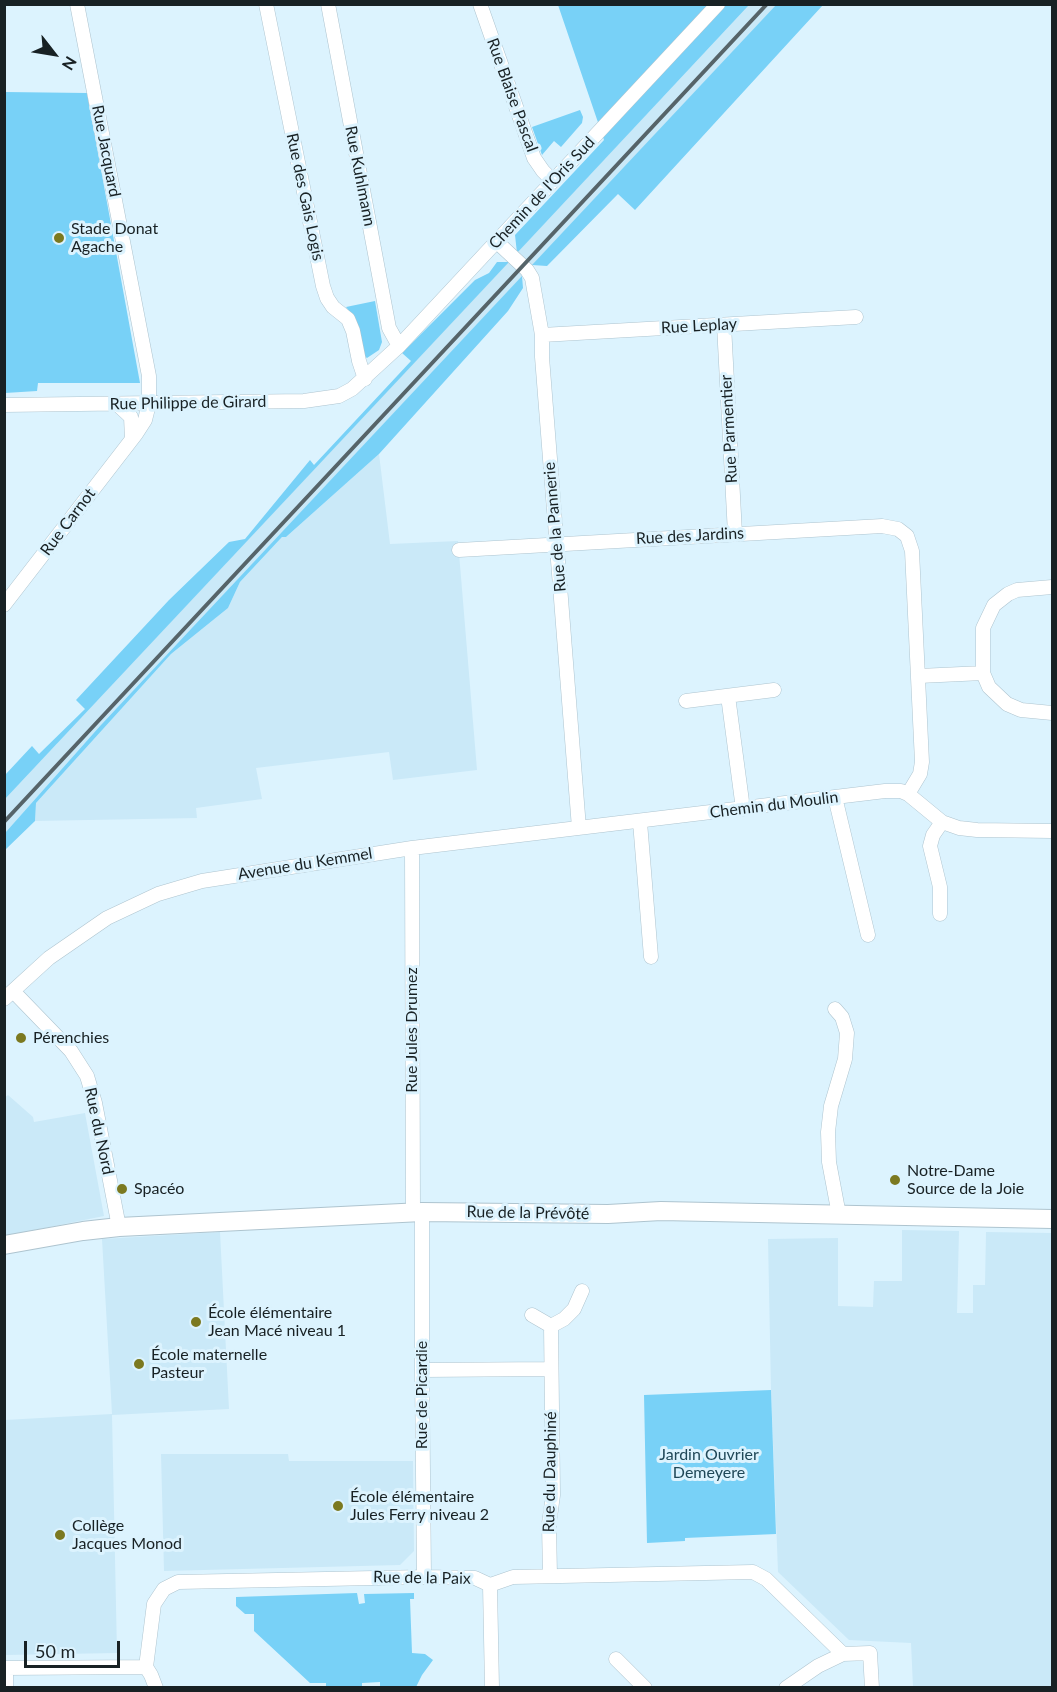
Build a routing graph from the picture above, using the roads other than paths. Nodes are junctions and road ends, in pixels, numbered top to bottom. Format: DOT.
graph roads {
  1 [pos="77,4"];
  2 [pos="266,4"];
  3 [pos="328,4"];
  4 [pos="480,4"];
  5 [pos="718,4"];
  6 [pos="553,181"];
  7 [pos="497,242"];
  8 [pos="856,317"];
  9 [pos="724,325"];
  10 [pos="542,335"];
  11 [pos="399,346"];
  12 [pos="365,379"];
  13 [pos="117,404"];
  14 [pos="149,404"];
  15 [pos="4,405"];
  16 [pos="132,439"];
  17 [pos="735,534"];
  18 [pos="556,543"];
  19 [pos="459,550"];
  20 [pos="1053,587"];
  21 [pos="4,605"];
  22 [pos="983,673"];
  23 [pos="919,676"];
  24 [pos="774,690"];
  25 [pos="728,696"];
  26 [pos="686,701"];
  27 [pos="1053,713"];
  28 [pos="908,794"];
  29 [pos="835,797"];
  30 [pos="743,809"];
  31 [pos="640,822"];
  32 [pos="942,822"];
  33 [pos="579,828"];
  34 [pos="1053,831"];
  35 [pos="412,848"];
  36 [pos="940,914"];
  37 [pos="868,935"];
  38 [pos="651,957"];
  39 [pos="9,995"];
  40 [pos="835,1009"];
  41 [pos="418,1212"];
  42 [pos="839,1215"];
  43 [pos="1053,1219"];
  44 [pos="119,1227"];
  45 [pos="4,1245"];
  46 [pos="582,1291"];
  47 [pos="532,1315"];
  48 [pos="552,1326"];
  49 [pos="551,1369"];
  50 [pos="422,1370"];
  51 [pos="550,1576"];
  52 [pos="424,1577"];
  53 [pos="490,1586"];
  54 [pos="843,1654"];
  55 [pos="616,1659"];
  56 [pos="146,1667"];
  57 [pos="5,1668"];
  58 [pos="6,1688"];
  59 [pos="156,1688"];
  60 [pos="492,1688"];
  61 [pos="645,1688"];
  62 [pos="786,1688"];
  63 [pos="872,1688"];
  1 -- 14 [label="street, Rue Jacquard"];
  2 -- 12 [label="street, Rue des Gais Logis"];
  3 -- 11 [label="street, Rue Kuhlmann"];
  4 -- 6 [label="street, Rue Blaise Pascal"];
  5 -- 6 [label="street, Chemin de l'Oris Sud"];
  6 -- 7 [label="street, Chemin de l'Oris Sud"];
  7 -- 10 [label="street, Rue de la Pannerie"];
  7 -- 11 [label="street, Chemin de l'Oris Sud"];
  8 -- 9 [label="street, Rue Leplay"];
  9 -- 10 [label="street, Rue Leplay"];
  9 -- 17 [label="street, Rue Parmentier"];
  10 -- 18 [label="street, Rue de la Pannerie"];
  11 -- 12 [label="street, Chemin de l'Oris Sud"];
  12 -- 14 [label="street, Rue Philippe de Girard"];
  13 -- 14 [label="street, Rue Philippe de Girard"];
  13 -- 15 [label="street, Rue Philippe de Girard"];
  13 -- 16 [label="street"];
  14 -- 16 [label="street, Rue Carnot"];
  16 -- 21 [label="street, Rue Carnot"];
  17 -- 18 [label="street, Rue des Jardins"];
  17 -- 23 [label="street, Rue des Jardins"];
  18 -- 19 [label="street, Rue des Jardins"];
  18 -- 33 [label="street, Rue de la Pannerie"];
  20 -- 22 [label="street"];
  22 -- 23 [label="street"];
  22 -- 27 [label="street"];
  23 -- 28 [label="street"];
  24 -- 25 [label="street"];
  25 -- 26 [label="street"];
  25 -- 30 [label="street"];
  28 -- 29 [label="street, Chemin du Moulin"];
  28 -- 32 [label="street"];
  29 -- 30 [label="street, Chemin du Moulin"];
  29 -- 37 [label="street"];
  30 -- 31 [label="street, Chemin du Moulin"];
  31 -- 33 [label="street, Avenue du Kemmel"];
  31 -- 38 [label="street"];
  32 -- 34 [label="street"];
  32 -- 36 [label="street"];
  33 -- 35 [label="street, Avenue du Kemmel"];
  35 -- 39 [label="street, Avenue du Kemmel"];
  35 -- 41 [label="street, Rue Jules Drumez"];
  39 -- 44 [label="street, Rue du Nord"];
  40 -- 42 [label="street"];
  41 -- 42 [label="street, Rue de la Prévôté"];
  41 -- 44 [label="street, Rue de la Prévôté"];
  41 -- 50 [label="street, Rue de Picardie"];
  42 -- 43 [label="street, Rue de la Prévôté"];
  44 -- 45 [label="street, Rue de la Prévôté"];
  46 -- 48 [label="street"];
  47 -- 48 [label="street"];
  48 -- 49 [label="street, Rue du Dauphiné"];
  49 -- 50 [label="street"];
  49 -- 51 [label="street, Rue du Dauphiné"];
  50 -- 52 [label="street, Rue de Picardie"];
  51 -- 53 [label="street, Rue de la Paix"];
  51 -- 54 [label="street, Rue de la Paix"];
  52 -- 53 [label="street, Rue de la Paix"];
  52 -- 56 [label="street, Rue de la Paix"];
  53 -- 60 [label="street"];
  54 -- 62 [label="street"];
  54 -- 63 [label="street"];
  55 -- 61 [label="street"];
  56 -- 57 [label="street"];
  56 -- 59 [label="street"];
  57 -- 58 [label="street"];
}
